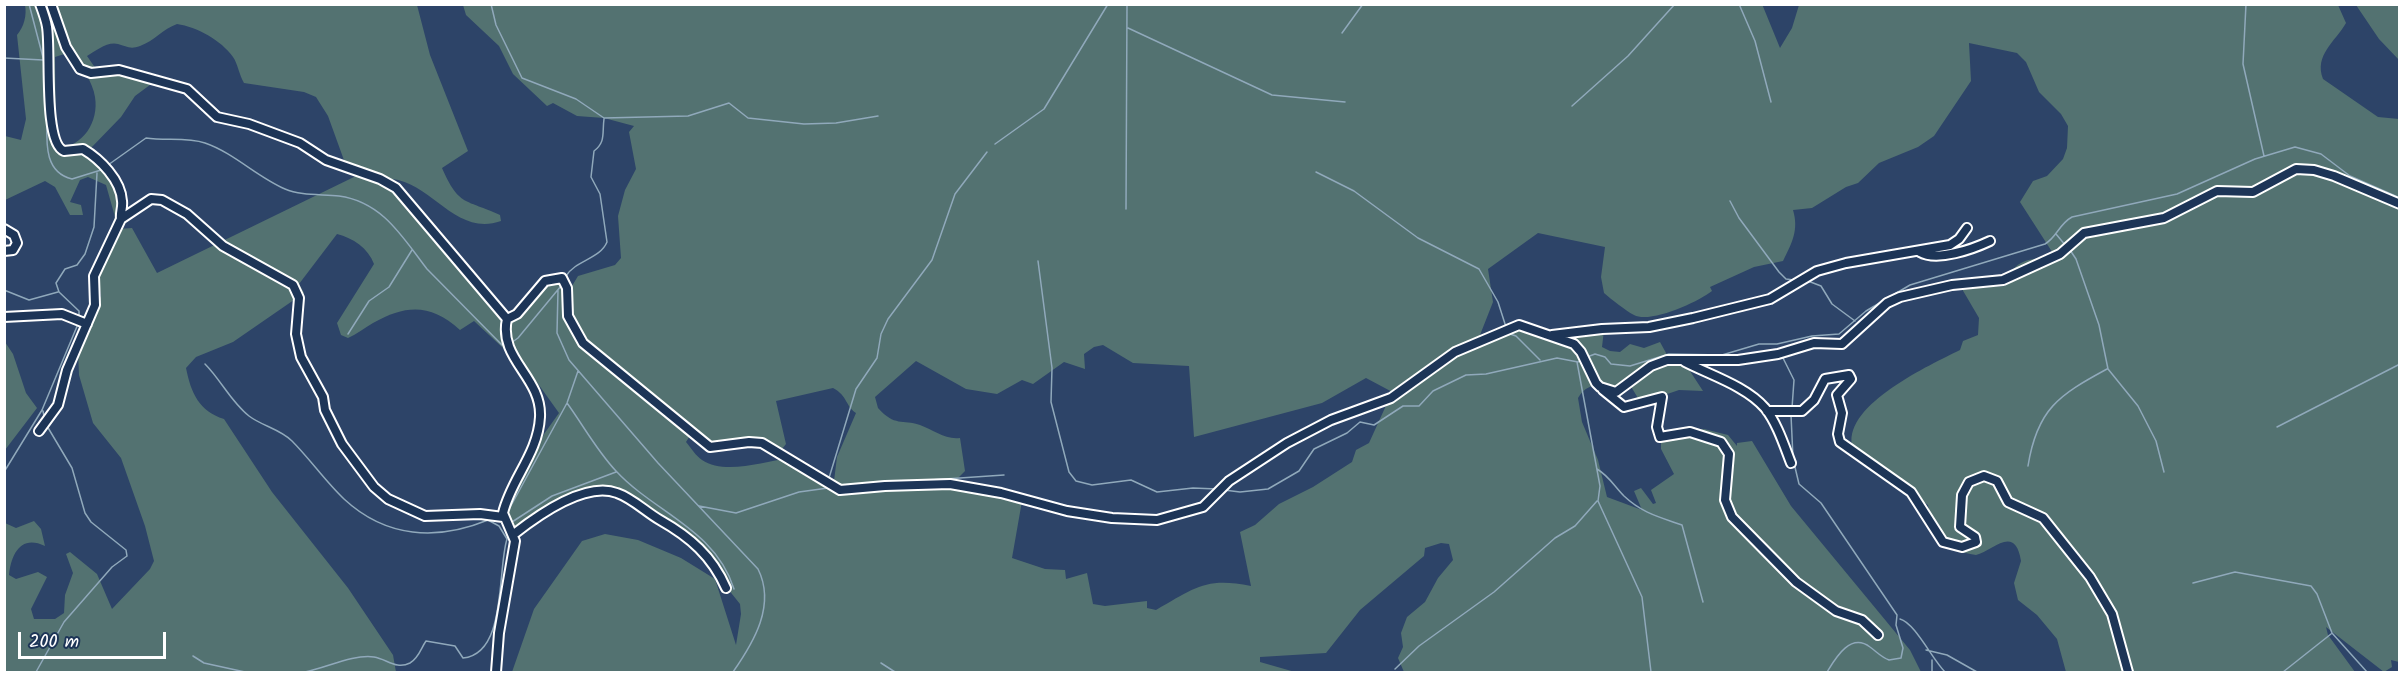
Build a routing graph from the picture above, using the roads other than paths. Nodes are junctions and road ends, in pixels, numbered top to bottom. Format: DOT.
graph roads {
  1 [pos="40,4"];
  2 [pos="51,4"];
  3 [pos="2400,204"];
  4 [pos="121,219"];
  5 [pos="1967,228"];
  6 [pos="4,229"];
  7 [pos="1990,241"];
  8 [pos="4,251"];
  9 [pos="1920,252"];
  10 [pos="4,317"];
  11 [pos="507,319"];
  12 [pos="87,324"];
  13 [pos="1545,336"];
  14 [pos="1683,362"];
  15 [pos="1600,387"];
  16 [pos="1767,411"];
  17 [pos="39,431"];
  18 [pos="1791,462"];
  19 [pos="503,517"];
  20 [pos="514,534"];
  21 [pos="726,588"];
  22 [pos="1878,635"];
  23 [pos="496,672"];
  24 [pos="2128,672"];
  1 -- 4 [label="street"];
  2 -- 11 [label="street"];
  3 -- 14 [label="street"];
  4 -- 12 [label="street"];
  4 -- 19 [label="street"];
  5 -- 9 [label="street"];
  6 -- 8 [label="street"];
  7 -- 9 [label="street"];
  9 -- 13 [label="street"];
  10 -- 12 [label="street"];
  11 -- 13 [label="street"];
  11 -- 19 [label="street"];
  12 -- 17 [label="street"];
  13 -- 15 [label="street"];
  14 -- 15 [label="street"];
  14 -- 16 [label="street"];
  15 -- 22 [label="street"];
  16 -- 18 [label="street"];
  16 -- 24 [label="street"];
  19 -- 20 [label="street"];
  20 -- 21 [label="street"];
  20 -- 23 [label="street"];
}
